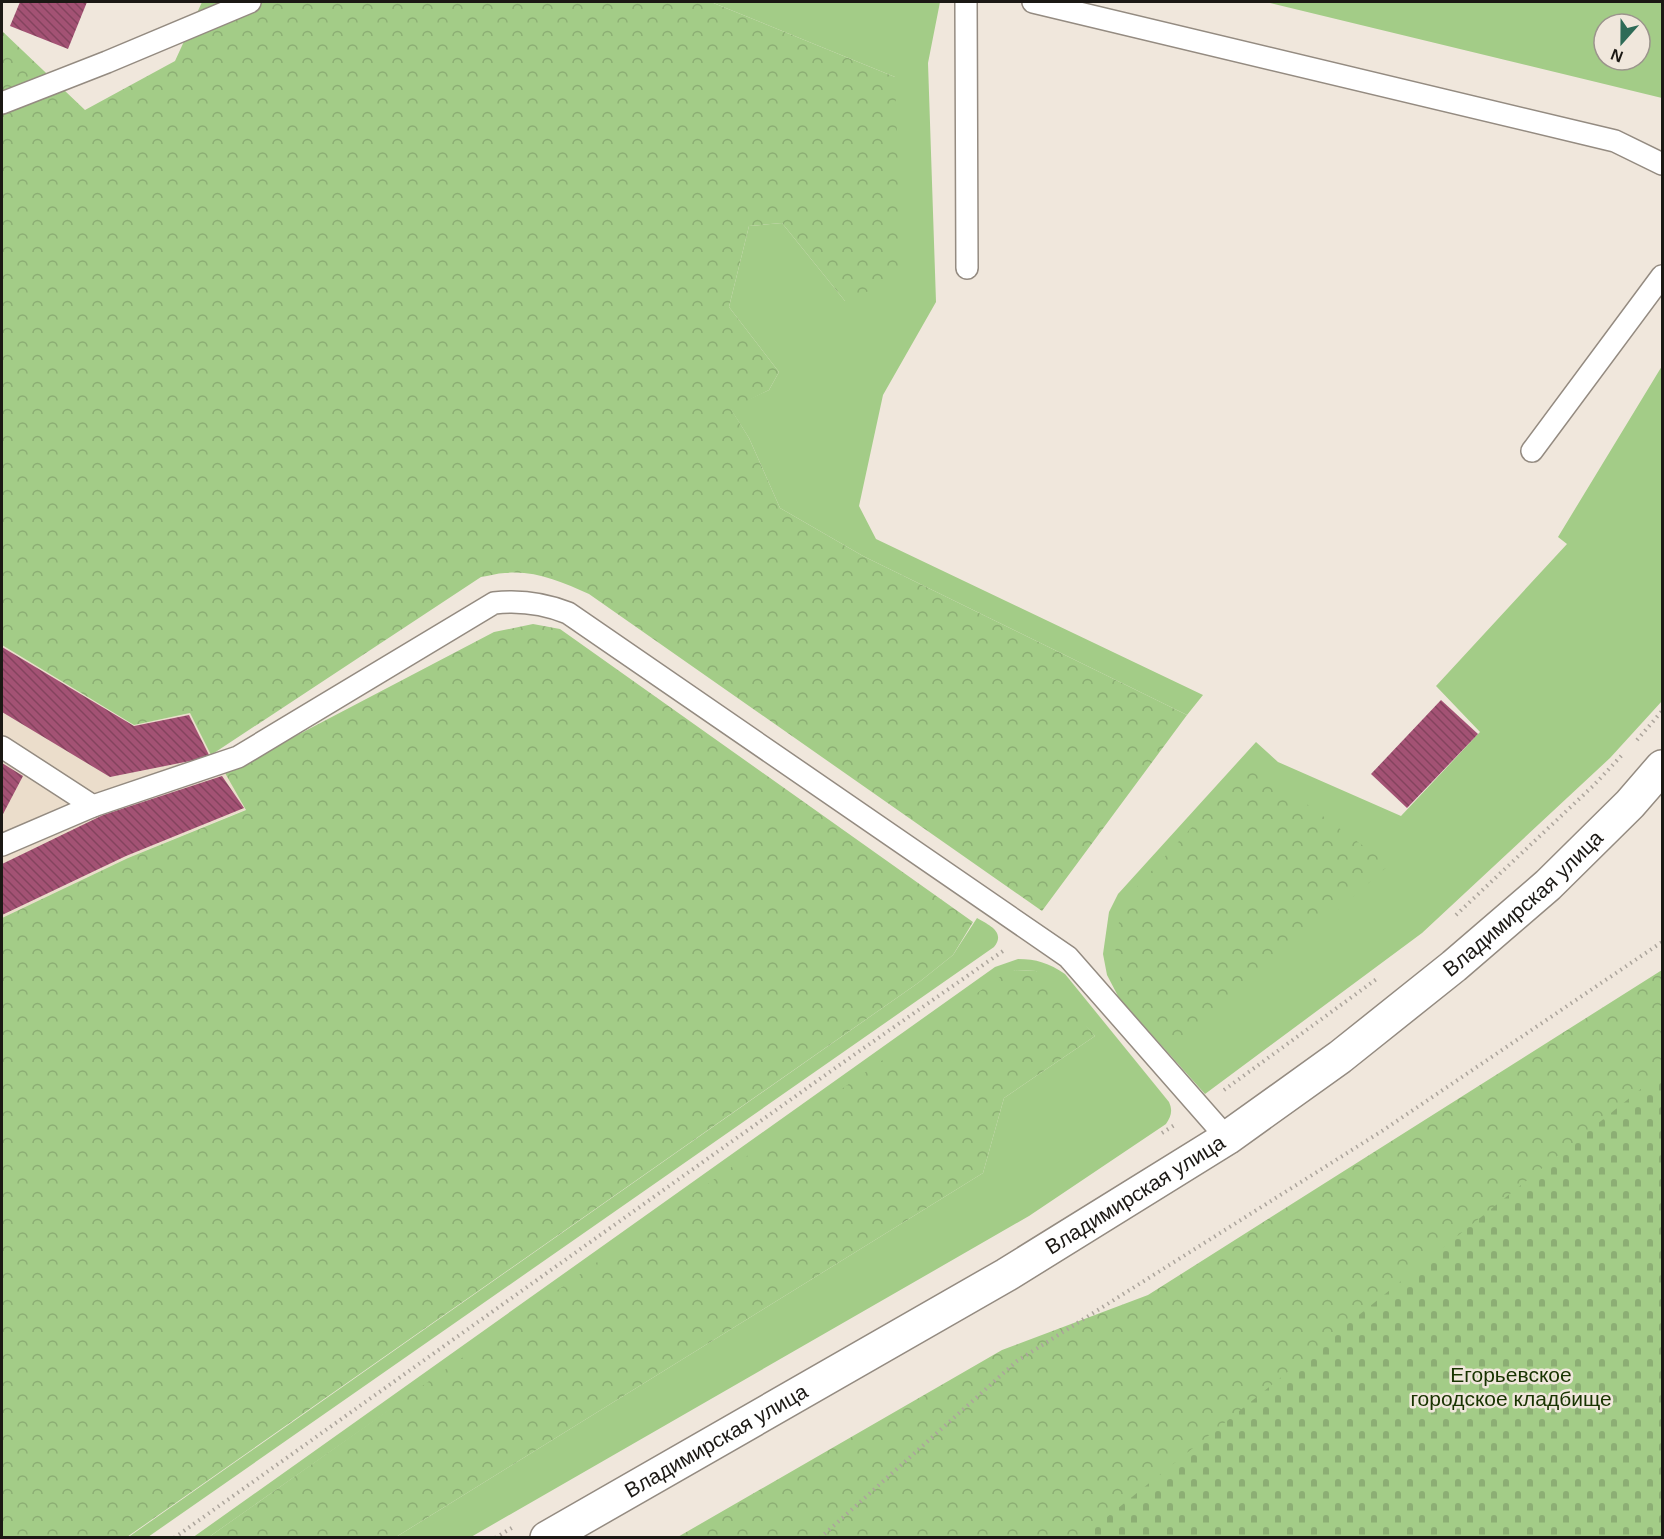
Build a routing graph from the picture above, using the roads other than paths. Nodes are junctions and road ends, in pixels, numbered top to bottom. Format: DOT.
graph roads {
  1 [pos="250,2"];
  2 [pos="966,2"];
  3 [pos="1033,2"];
  4 [pos="2,103"];
  5 [pos="1662,164"];
  6 [pos="967,268"];
  7 [pos="1662,276"];
  8 [pos="1532,451"];
  9 [pos="2,747"];
  10 [pos="1662,767"];
  11 [pos="93,806"];
  12 [pos="2,845"];
  13 [pos="1227,1138"];
  14 [pos="547,1538"];
  1 -- 4 [label="lane"];
  2 -- 6 [label="lane"];
  3 -- 5 [label="lane"];
  7 -- 8 [label="lane"];
  9 -- 11 [label="lane"];
  10 -- 13 [label="street, Владимирская улица"];
  11 -- 12 [label="lane"];
  11 -- 13 [label="lane"];
  13 -- 14 [label="street, Владимирская улица"];
}
